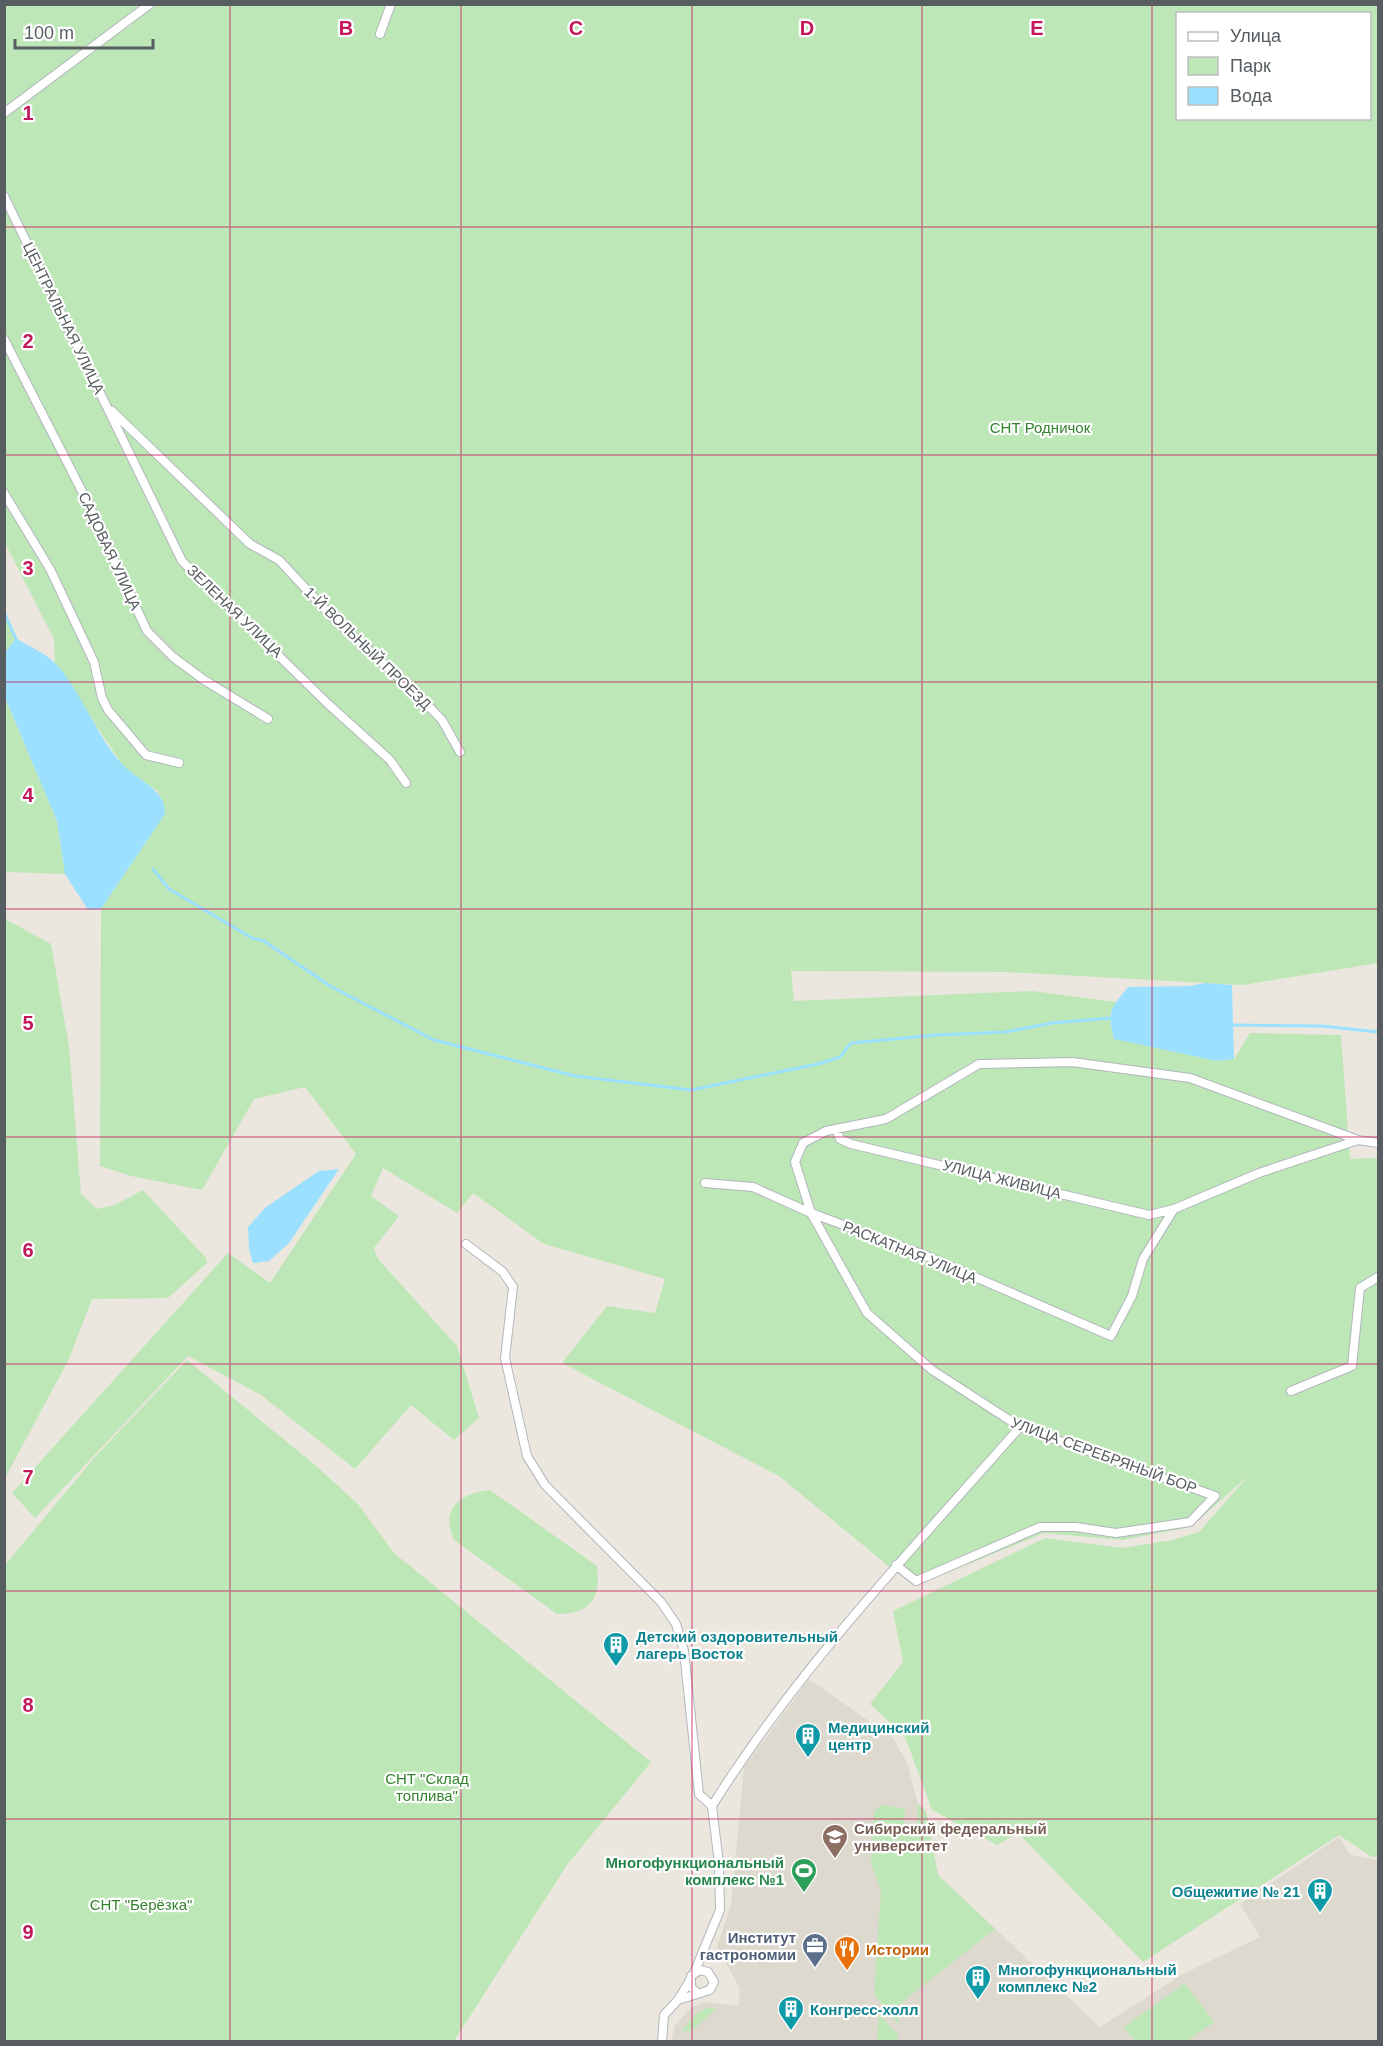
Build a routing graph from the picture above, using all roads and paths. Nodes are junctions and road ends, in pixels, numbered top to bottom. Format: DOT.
graph roads {
  1 [pos="150,4"];
  2 [pos="391,4"];
  3 [pos="380,34"];
  4 [pos="4,113"];
  5 [pos="4,196"];
  6 [pos="4,339"];
  7 [pos="108,408"];
  8 [pos="4,494"];
  9 [pos="268,719"];
  10 [pos="460,752"];
  11 [pos="179,763"];
  12 [pos="406,783"];
  13 [pos="836,1129"];
  14 [pos="1358,1140"];
  15 [pos="1378,1143"];
  16 [pos="705,1183"];
  17 [pos="1174,1209"];
  18 [pos="812,1213"];
  19 [pos="466,1244"];
  20 [pos="1378,1277"];
  21 [pos="1291,1392"];
  22 [pos="1020,1427"];
  23 [pos="896,1565"];
  24 [pos="712,1806"];
  25 [pos="703,1952"];
  26 [pos="708,1972"];
  27 [pos="692,1976"];
  28 [pos="696,1992"];
  29 [pos="678,2000"];
  30 [pos="662,2042"];
  1 -- 4 [label="street"];
  2 -- 3 [label="street"];
  5 -- 7 [label="street, ЦЕНТРАЛЬНАЯ УЛИЦА"];
  6 -- 9 [label="street, САДОВАЯ УЛИЦА"];
  7 -- 10 [label="street, 1-Й ВОЛЬНЫЙ ПРОЕЗД"];
  7 -- 12 [label="street, ЗЕЛЕНАЯ УЛИЦА"];
  8 -- 11 [label="street"];
  13 -- 14 [label="street, УЛИЦА СЕРЕБРЯНЫЙ БОР"];
  13 -- 17 [label="street, УЛИЦА ЖИВИЦА"];
  13 -- 18 [label="street, УЛИЦА СЕРЕБРЯНЫЙ БОР"];
  14 -- 15 [label="street, УЛИЦА СЕРЕБРЯНЫЙ БОР"];
  14 -- 17 [label="street, УЛИЦА ЖИВИЦА"];
  16 -- 18 [label="street, РАСКАТНАЯ УЛИЦА"];
  17 -- 18 [label="street, РАСКАТНАЯ УЛИЦА"];
  18 -- 22 [label="street, УЛИЦА СЕРЕБРЯНЫЙ БОР"];
  19 -- 24 [label="street"];
  20 -- 21 [label="street"];
  22 -- 23 [label="street"];
  22 -- 23 [label="street, УЛИЦА СЕРЕБРЯНЫЙ БОР"];
  23 -- 24 [label="street"];
  24 -- 25 [label="street"];
  25 -- 26 [label="street"];
  25 -- 27 [label="street"];
  26 -- 27 [label="street"];
  26 -- 28 [label="street"];
  27 -- 28 [label="street"];
  27 -- 29 [label="street"];
  28 -- 29 [label="street"];
  29 -- 30 [label="street"];
}
